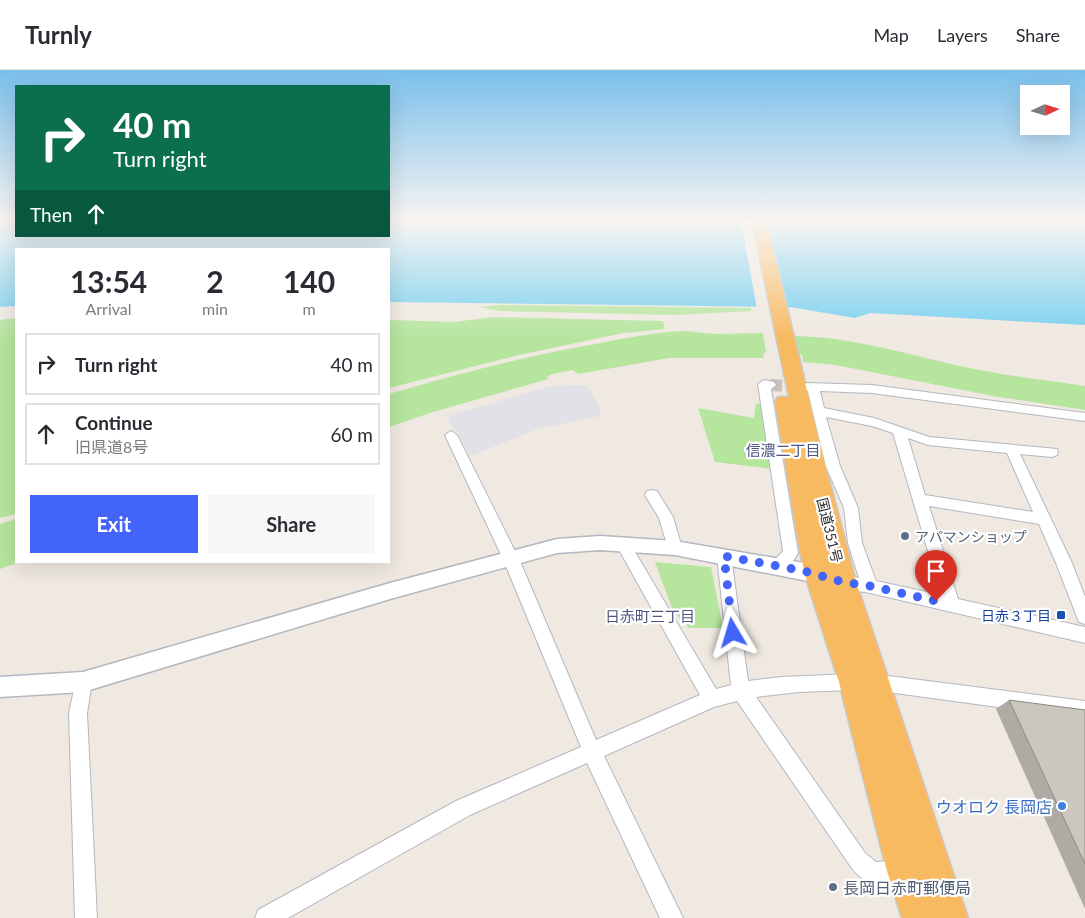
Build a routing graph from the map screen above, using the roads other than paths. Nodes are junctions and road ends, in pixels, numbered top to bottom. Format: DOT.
graph roads {
  1 [pos="760,261"];
  2 [pos="766,261"];
  3 [pos="783,356"];
  4 [pos="770,385"];
  5 [pos="818,410"];
  6 [pos="1085,417"];
  7 [pos="899,431"];
  8 [pos="451,435"];
  9 [pos="1011,449"];
  10 [pos="1052,452"];
  11 [pos="652,495"];
  12 [pos="920,499"];
  13 [pos="1043,519"];
  14 [pos="623,544"];
  15 [pos="674,548"];
  16 [pos="724,556"];
  17 [pos="511,559"];
  18 [pos="777,566"];
  19 [pos="844,581"];
  20 [pos="952,604"];
  21 [pos="1085,617"];
  22 [pos="1085,636"];
  23 [pos="83,682"];
  24 [pos="863,682"];
  25 [pos="0,687"];
  26 [pos="740,690"];
  27 [pos="712,699"];
  28 [pos="1085,710"];
  29 [pos="592,752"];
  30 [pos="904,871"];
  31 [pos="86,918"];
  32 [pos="266,918"];
  33 [pos="672,918"];
  34 [pos="920,918"];
  35 [pos="950,918"];
  1 -- 3 [label="highway, 国道351号"];
  2 -- 3 [label="highway, 国道351号"];
  3 -- 19 [label="highway, 国道351号"];
  4 -- 18 [label="street"];
  5 -- 6 [label="street"];
  5 -- 7 [label="street"];
  5 -- 19 [label="street"];
  7 -- 9 [label="street"];
  7 -- 12 [label="street"];
  8 -- 17 [label="street"];
  9 -- 10 [label="street"];
  9 -- 13 [label="street"];
  11 -- 15 [label="street"];
  12 -- 13 [label="street"];
  12 -- 20 [label="street"];
  13 -- 21 [label="street"];
  14 -- 15 [label="street"];
  14 -- 17 [label="street"];
  14 -- 27 [label="street"];
  15 -- 16 [label="street"];
  16 -- 18 [label="street"];
  16 -- 26 [label="street"];
  17 -- 23 [label="street"];
  17 -- 29 [label="street"];
  18 -- 19 [label="street"];
  19 -- 20 [label="street"];
  19 -- 24 [label="highway, 国道351号"];
  20 -- 22 [label="street"];
  23 -- 25 [label="street"];
  23 -- 31 [label="street"];
  24 -- 26 [label="street"];
  24 -- 28 [label="street"];
  24 -- 30 [label="highway, 国道351号"];
  24 -- 35 [label="highway, 国道351号"];
  26 -- 27 [label="street"];
  26 -- 30 [label="street"];
  27 -- 29 [label="street"];
  29 -- 32 [label="street"];
  29 -- 33 [label="street"];
  30 -- 34 [label="highway, 国道351号"];
}
